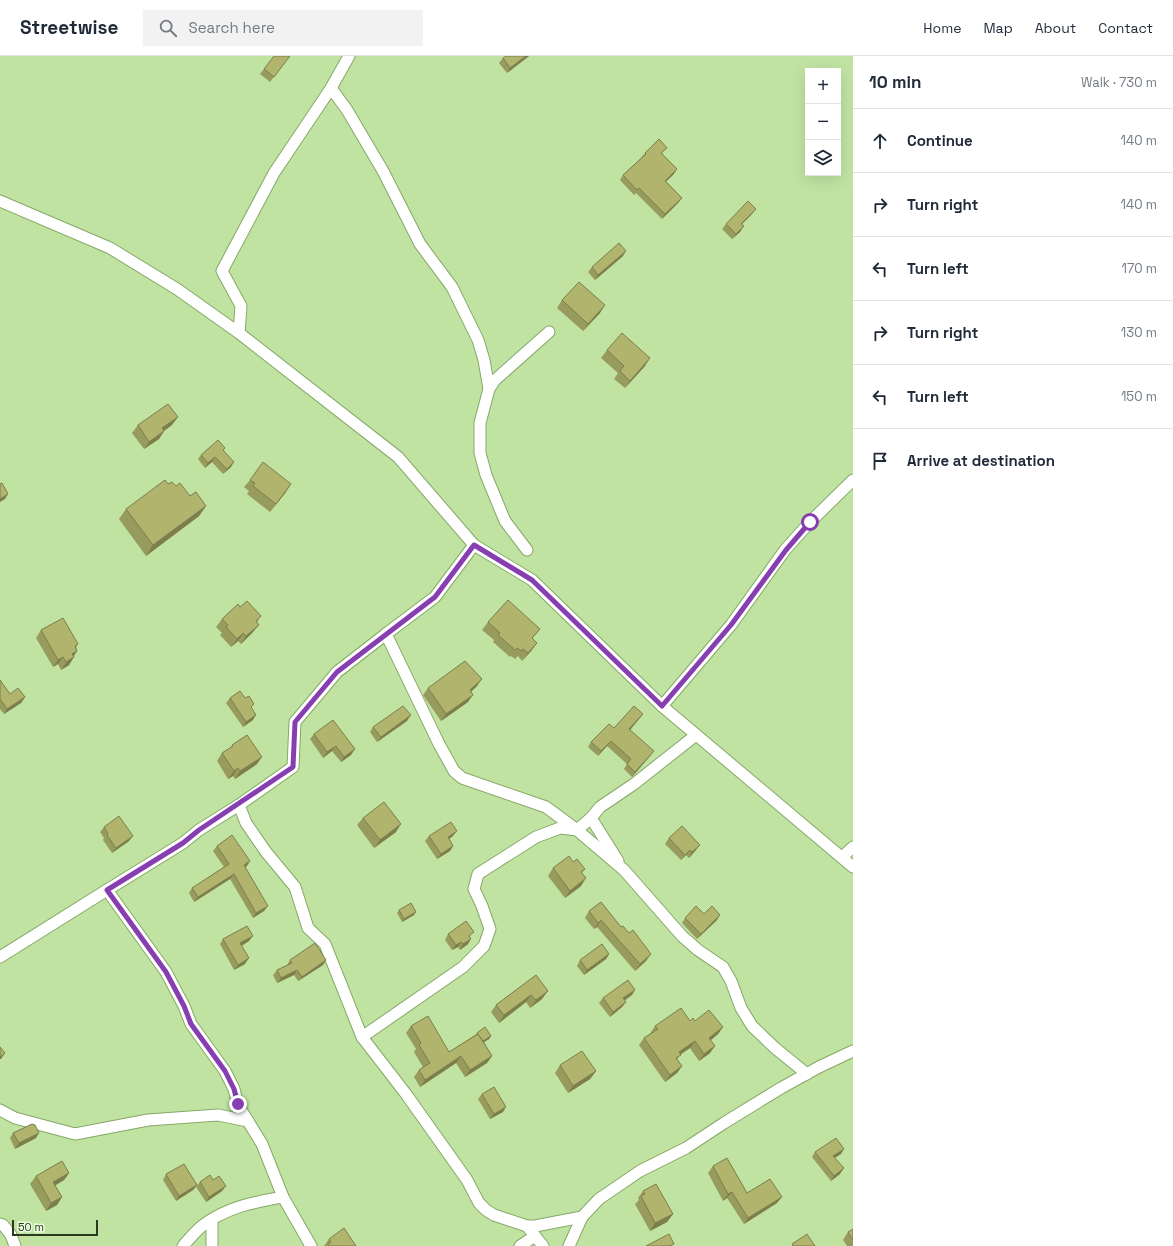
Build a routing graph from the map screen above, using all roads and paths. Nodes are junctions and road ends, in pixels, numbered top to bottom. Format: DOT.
graph roads {
  1 [pos="348,56"];
  2 [pos="331,88"];
  3 [pos="0,201"];
  4 [pos="549,332"];
  5 [pos="240,333"];
  6 [pos="489,389"];
  7 [pos="853,480"];
  8 [pos="474,545"];
  9 [pos="527,550"];
  10 [pos="386,634"];
  11 [pos="662,706"];
  12 [pos="696,735"];
  13 [pos="239,805"];
  14 [pos="591,818"];
  15 [pos="577,830"];
  16 [pos="853,847"];
  17 [pos="842,856"];
  18 [pos="853,867"];
  19 [pos="624,870"];
  20 [pos="107,890"];
  21 [pos="0,957"];
  22 [pos="362,1037"];
  23 [pos="853,1051"];
  24 [pos="807,1074"];
  25 [pos="0,1110"];
  26 [pos="248,1121"];
  27 [pos="283,1197"];
  28 [pos="582,1217"];
  29 [pos="212,1220"];
  30 [pos="1,1222"];
  31 [pos="527,1226"];
  32 [pos="535,1236"];
  33 [pos="15,1246"];
  34 [pos="183,1246"];
  35 [pos="212,1246"];
  36 [pos="311,1246"];
  37 [pos="520,1246"];
  38 [pos="543,1246"];
  39 [pos="569,1246"];
  1 -- 2 [label="street"];
  2 -- 5 [label="street"];
  2 -- 6 [label="street"];
  3 -- 5 [label="street"];
  4 -- 6 [label="street"];
  5 -- 8 [label="street"];
  6 -- 9 [label="street"];
  7 -- 11 [label="street"];
  8 -- 10 [label="street"];
  8 -- 11 [label="street"];
  10 -- 13 [label="street"];
  10 -- 15 [label="street"];
  11 -- 12 [label="street"];
  12 -- 14 [label="street"];
  12 -- 17 [label="street"];
  13 -- 20 [label="street"];
  13 -- 22 [label="street"];
  14 -- 15 [label="street"];
  14 -- 19 [label="street"];
  15 -- 19 [label="street"];
  15 -- 22 [label="street"];
  16 -- 17 [label="street"];
  17 -- 18 [label="street"];
  19 -- 24 [label="street"];
  20 -- 21 [label="street"];
  20 -- 26 [label="street"];
  22 -- 31 [label="street"];
  23 -- 24 [label="street"];
  24 -- 28 [label="street"];
  25 -- 26 [label="street"];
  26 -- 27 [label="street"];
  27 -- 29 [label="street"];
  27 -- 36 [label="street"];
  28 -- 31 [label="street"];
  28 -- 39 [label="street"];
  29 -- 34 [label="street"];
  29 -- 35 [label="street"];
  30 -- 33 [label="street"];
  31 -- 32 [label="street"];
  32 -- 37 [label="street"];
  32 -- 38 [label="street"];
}
